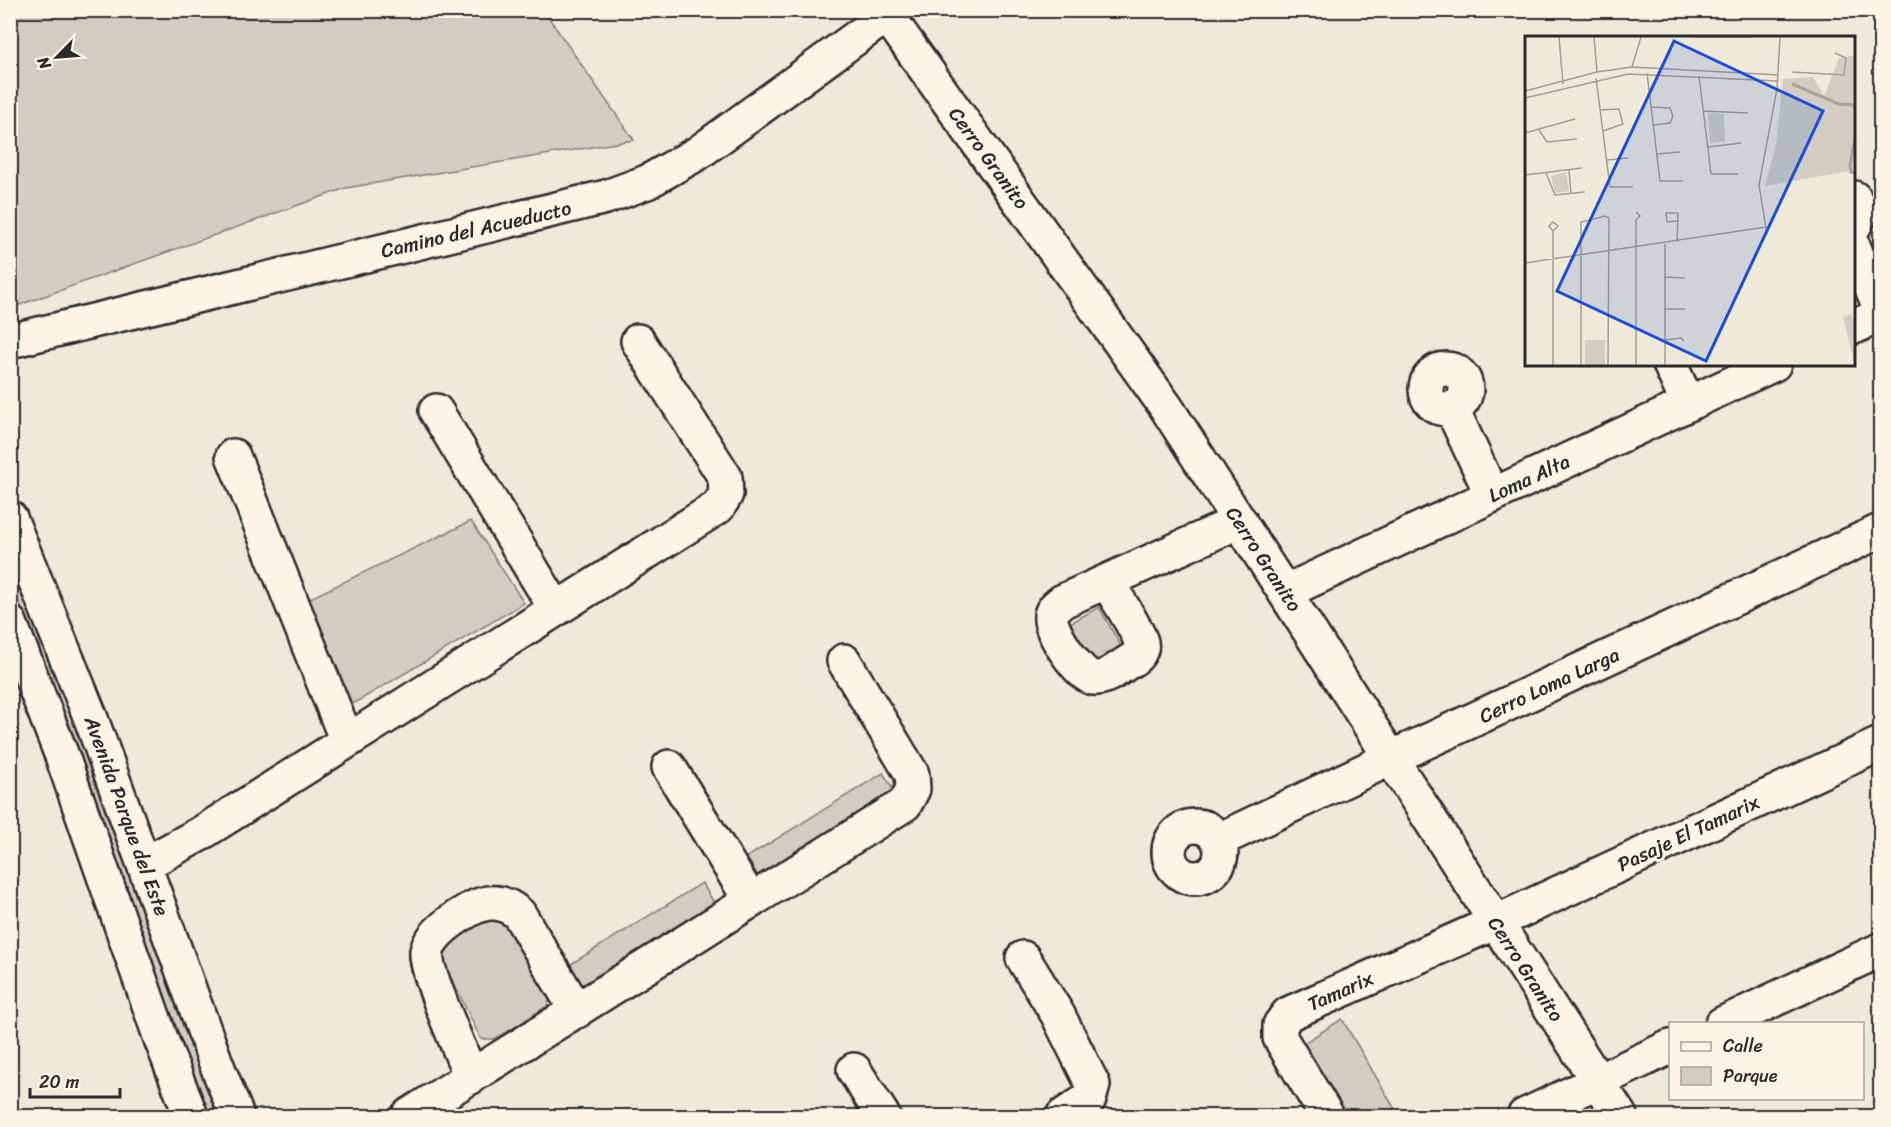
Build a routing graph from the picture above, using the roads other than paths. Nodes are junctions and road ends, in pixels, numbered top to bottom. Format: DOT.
graph roads {
  1 [pos="890,13"];
  2 [pos="1855,200"];
  3 [pos="1855,224"];
  4 [pos="1855,250"];
  5 [pos="1881,307"];
  6 [pos="1881,315"];
  7 [pos="1855,327"];
  8 [pos="10,341"];
  9 [pos="638,341"];
  10 [pos="1671,366"];
  11 [pos="1770,366"];
  12 [pos="1688,404"];
  13 [pos="1452,409"];
  14 [pos="436,411"];
  15 [pos="232,456"];
  16 [pos="1492,495"];
  17 [pos="10,518"];
  18 [pos="1240,521"];
  19 [pos="1881,531"];
  20 [pos="1107,581"];
  21 [pos="1285,592"];
  22 [pos="556,609"];
  23 [pos="10,623"];
  24 [pos="844,661"];
  25 [pos="347,741"];
  26 [pos="1881,744"];
  27 [pos="1391,758"];
  28 [pos="669,767"];
  29 [pos="1219,840"];
  30 [pos="145,864"];
  31 [pos="751,901"];
  32 [pos="1496,922"];
  33 [pos="1881,950"];
  34 [pos="1023,958"];
  35 [pos="577,1011"];
  36 [pos="1724,1022"];
  37 [pos="1669,1048"];
  38 [pos="854,1070"];
  39 [pos="471,1077"];
  40 [pos="1598,1081"];
  41 [pos="1326,1115"];
  42 [pos="191,1116"];
  43 [pos="237,1116"];
  44 [pos="408,1116"];
  45 [pos="883,1116"];
  46 [pos="1063,1116"];
  47 [pos="1524,1116"];
  48 [pos="1620,1116"];
  1 -- 8 [label="street, Camino del Acueducto"];
  1 -- 18 [label="street, Cerro Granito"];
  2 -- 3 [label="street"];
  4 -- 5 [label="street"];
  6 -- 7 [label="street"];
  9 -- 22 [label="street"];
  10 -- 12 [label="street"];
  11 -- 12 [label="street, Loma Alta"];
  12 -- 16 [label="street, Loma Alta"];
  13 -- 16 [label="street"];
  14 -- 22 [label="street"];
  15 -- 25 [label="street"];
  16 -- 21 [label="street, Loma Alta"];
  17 -- 30 [label="street, Avenida Parque del Este"];
  18 -- 20 [label="street"];
  18 -- 21 [label="street, Cerro Granito"];
  19 -- 27 [label="street, Cerro Loma Larga"];
  21 -- 27 [label="street, Cerro Granito"];
  22 -- 25 [label="street"];
  23 -- 42 [label="street, Avenida Parque del Este"];
  24 -- 31 [label="street"];
  25 -- 30 [label="street"];
  26 -- 32 [label="street, Pasaje El Tamarix"];
  27 -- 29 [label="street, Cerro Loma Larga"];
  27 -- 32 [label="street, Cerro Granito"];
  28 -- 31 [label="street"];
  30 -- 43 [label="street, Avenida Parque del Este"];
  31 -- 35 [label="street"];
  32 -- 40 [label="street, Cerro Granito"];
  32 -- 41 [label="street, Tamarix"];
  33 -- 36 [label="street"];
  34 -- 46 [label="street"];
  35 -- 39 [label="street"];
  35 -- 39 [label="street"];
  37 -- 40 [label="street"];
  38 -- 45 [label="street"];
  39 -- 44 [label="street"];
  40 -- 47 [label="street"];
  40 -- 48 [label="street, Cerro Granito"];
}
